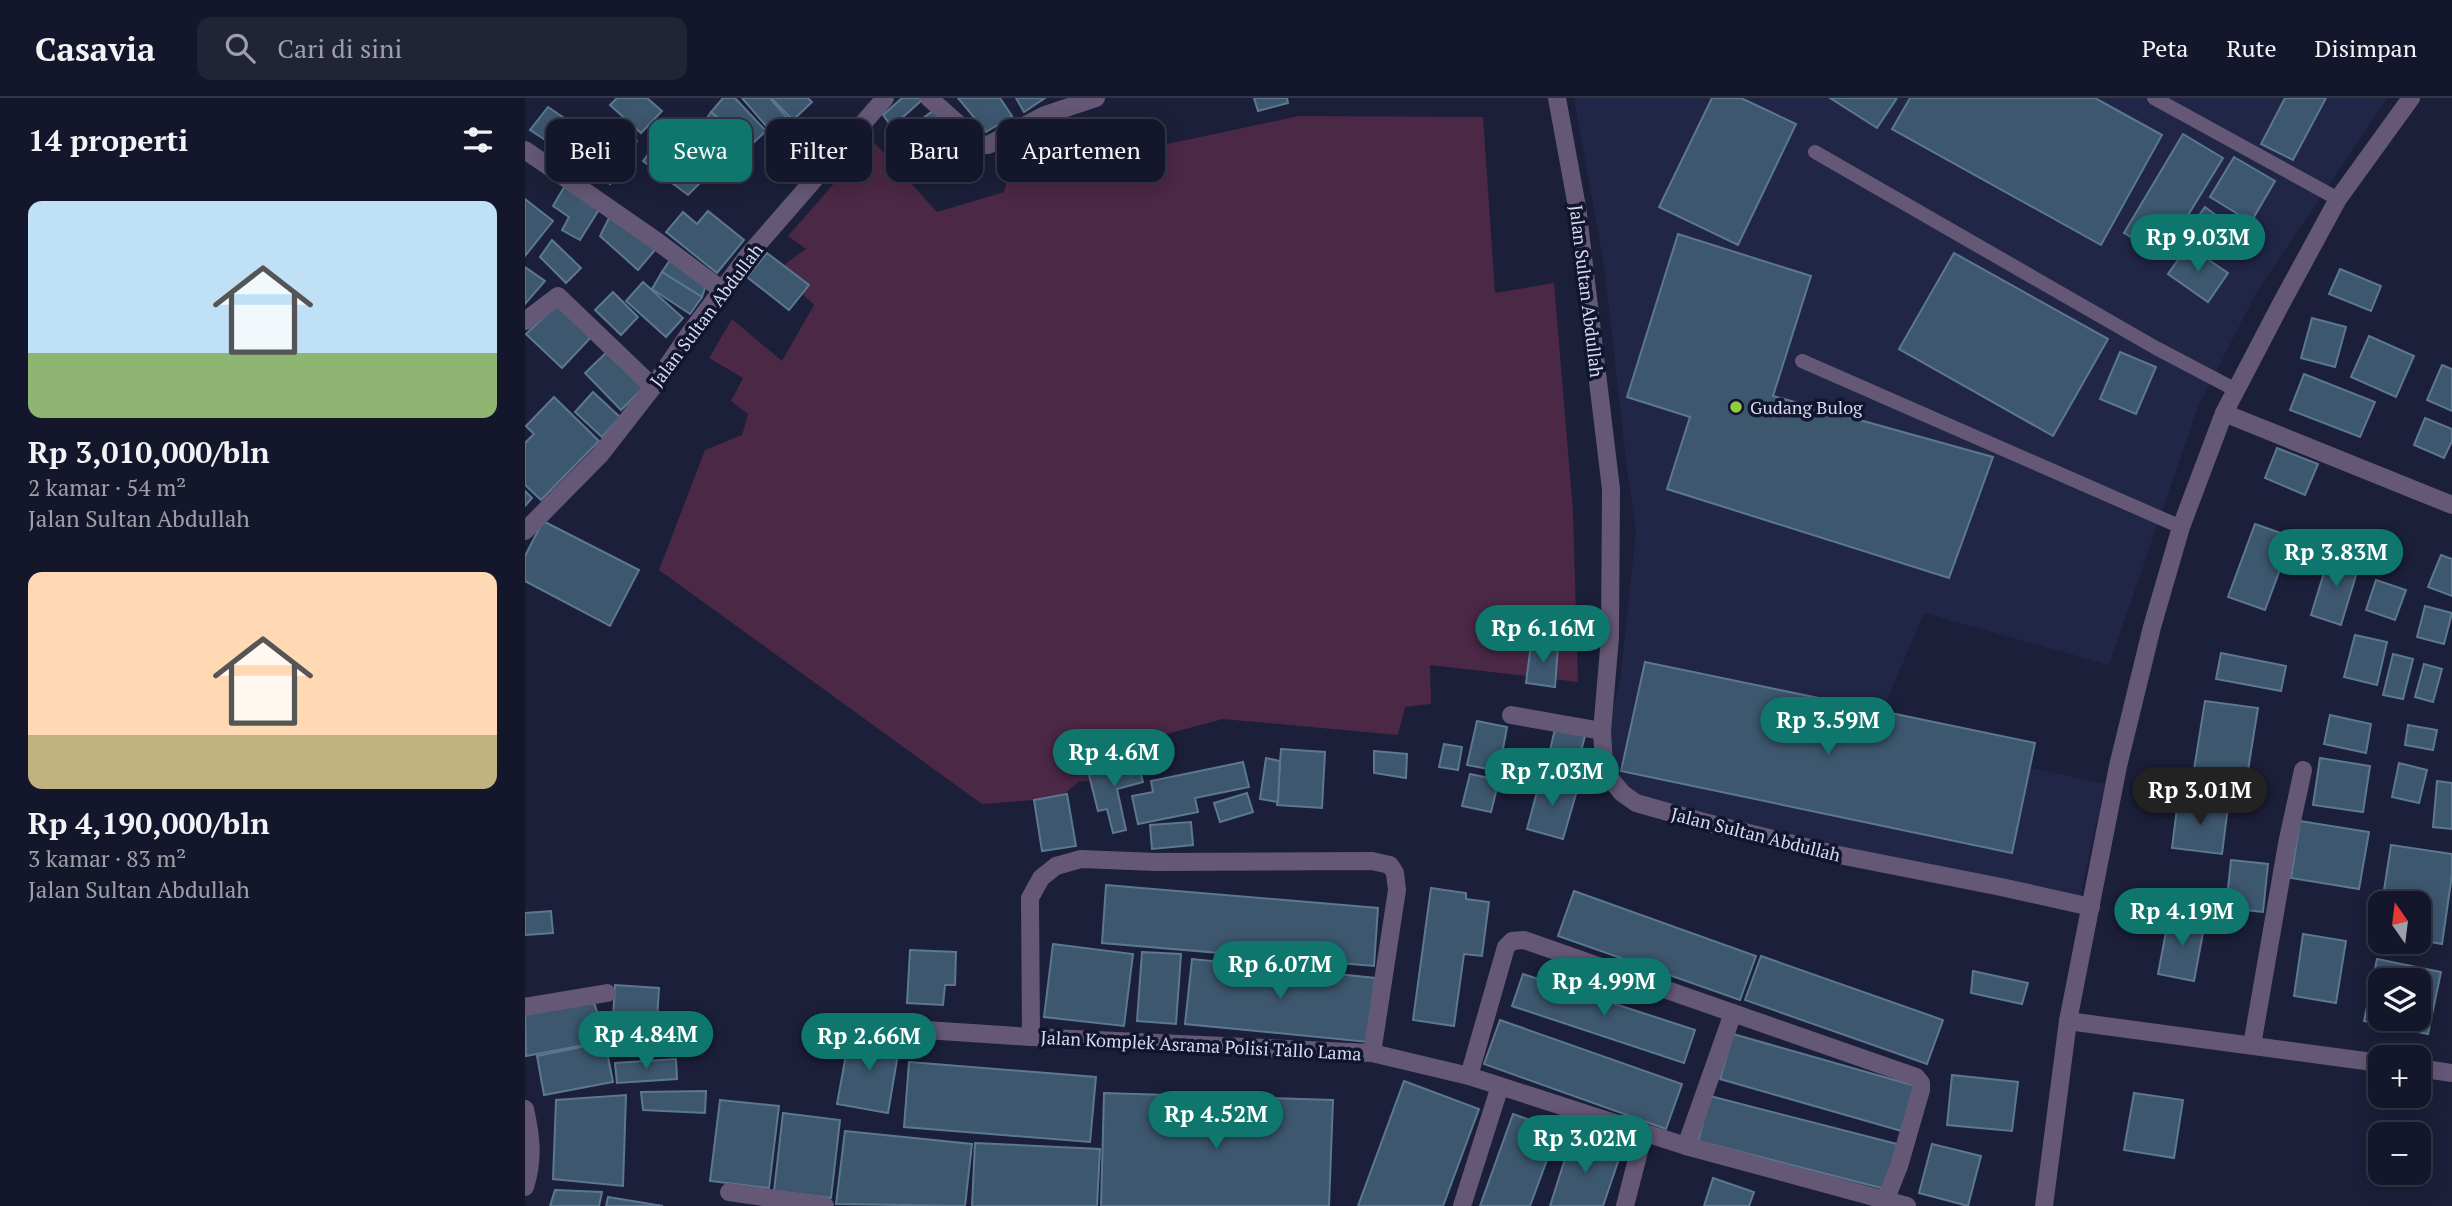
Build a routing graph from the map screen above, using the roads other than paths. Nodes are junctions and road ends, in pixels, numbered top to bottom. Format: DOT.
graph roads {
  1 [pos="885,98"];
  2 [pos="929,98"];
  3 [pos="1096,98"];
  4 [pos="1557,98"];
  5 [pos="2154,98"];
  6 [pos="2411,98"];
  7 [pos="525,150"];
  8 [pos="1815,152"];
  9 [pos="2338,199"];
  10 [pos="722,290"];
  11 [pos="525,321"];
  12 [pos="1802,361"];
  13 [pos="653,387"];
  14 [pos="2236,390"];
  15 [pos="2224,413"];
  16 [pos="2452,505"];
  17 [pos="2181,527"];
  18 [pos="525,531"];
  19 [pos="1511,715"];
  20 [pos="1601,732"];
  21 [pos="2303,771"];
  22 [pos="2091,907"];
  23 [pos="607,993"];
  24 [pos="525,1007"];
  25 [pos="1733,1013"];
  26 [pos="2068,1021"];
  27 [pos="850,1025"];
  28 [pos="1031,1037"];
  29 [pos="2252,1045"];
  30 [pos="1372,1053"];
  31 [pos="2368,1061"];
  32 [pos="2431,1069"];
  33 [pos="2452,1070"];
  34 [pos="1469,1076"];
  35 [pos="1500,1086"];
  36 [pos="525,1109"];
  37 [pos="1644,1132"];
  38 [pos="1686,1146"];
  39 [pos="525,1187"];
  40 [pos="729,1192"];
  41 [pos="1884,1203"];
  42 [pos="825,1206"];
  43 [pos="1462,1206"];
  44 [pos="1625,1206"];
  45 [pos="1907,1206"];
  46 [pos="2044,1206"];
  1 -- 10 [label="street, Jalan Sultan Abdullah"];
  2 -- 3 [label="street"];
  4 -- 20 [label="street, Jalan Sultan Abdullah"];
  5 -- 9 [label="lane"];
  6 -- 9 [label="street"];
  7 -- 10 [label="street"];
  8 -- 14 [label="lane"];
  9 -- 14 [label="street"];
  10 -- 13 [label="street, Jalan Sultan Abdullah"];
  11 -- 13 [label="street"];
  12 -- 17 [label="lane"];
  13 -- 18 [label="street, Jalan Sultan Abdullah"];
  14 -- 15 [label="street"];
  15 -- 16 [label="street"];
  15 -- 17 [label="street"];
  17 -- 22 [label="street"];
  19 -- 20 [label="street"];
  20 -- 22 [label="street, Jalan Sultan Abdullah"];
  21 -- 29 [label="street"];
  22 -- 26 [label="street"];
  23 -- 24 [label="street"];
  25 -- 34 [label="street"];
  25 -- 38 [label="street"];
  25 -- 41 [label="street"];
  26 -- 29 [label="street"];
  26 -- 46 [label="street"];
  27 -- 28 [label="street, Jalan Komplek Asrama Polisi Tallo Lama"];
  28 -- 30 [label="street, Jalan Komplek Asrama Polisi Tallo Lama"];
  28 -- 30 [label="street, Jalan Komplek Asrama Polisi Tallo Lama"];
  29 -- 31 [label="street"];
  30 -- 34 [label="street, Jalan Komplek Asrama Polisi Tallo Lama"];
  32 -- 33 [label="street"];
  34 -- 35 [label="street, Jalan Komplek Asrama Polisi Tallo Lama"];
  35 -- 37 [label="street, Jalan Komplek Asrama Polisi Tallo Lama"];
  35 -- 43 [label="street"];
  36 -- 39 [label="street"];
  37 -- 38 [label="street, Jalan Komplek Asrama Polisi Tallo Lama"];
  37 -- 44 [label="street"];
  38 -- 41 [label="street, Jalan Komplek Asrama Polisi Tallo Lama"];
  40 -- 42 [label="street"];
  41 -- 45 [label="street, Jalan Komplek Asrama Polisi Tallo Lama"];
}
